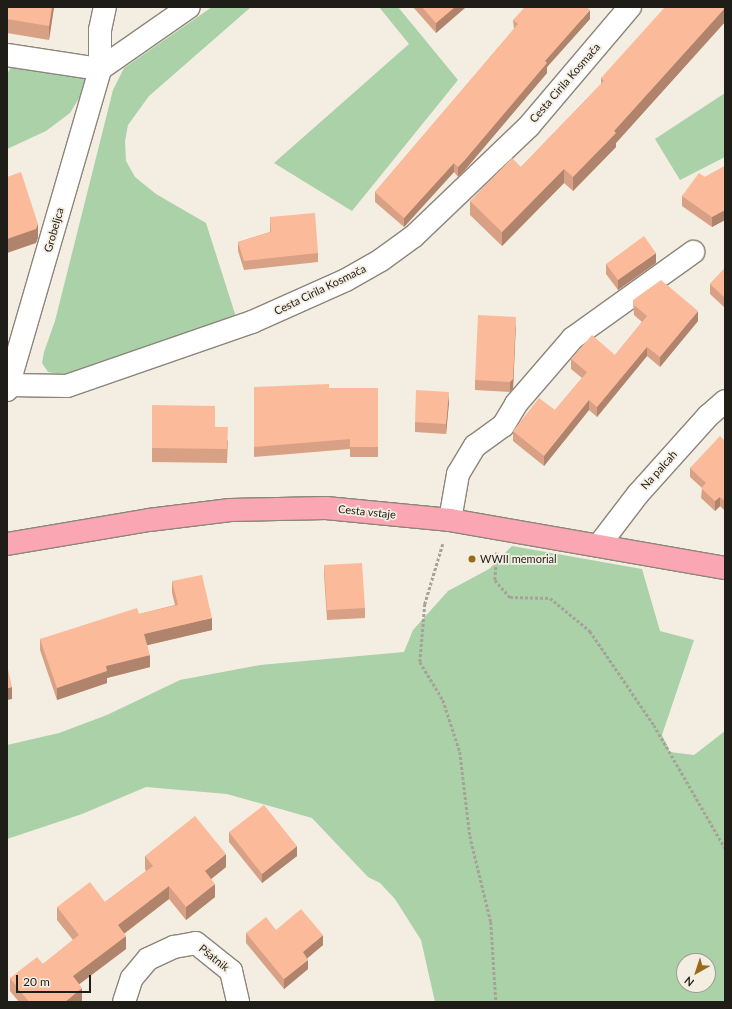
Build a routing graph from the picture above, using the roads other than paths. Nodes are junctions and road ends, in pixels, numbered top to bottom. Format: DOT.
graph roads {
  1 [pos="105,7"];
  2 [pos="189,7"];
  3 [pos="630,7"];
  4 [pos="7,55"];
  5 [pos="100,69"];
  6 [pos="694,252"];
  7 [pos="9,388"];
  8 [pos="725,401"];
  9 [pos="450,520"];
  10 [pos="7,544"];
  11 [pos="599,545"];
  12 [pos="725,568"];
  13 [pos="124,1002"];
  14 [pos="238,1002"];
  1 -- 5 [label="street, Grobeljca"];
  2 -- 5 [label="street"];
  3 -- 7 [label="street, Cesta Cirila Kosmača"];
  4 -- 5 [label="street"];
  5 -- 7 [label="street, Grobeljca"];
  6 -- 9 [label="street"];
  8 -- 11 [label="street, Na palcah"];
  9 -- 10 [label="main road, Cesta vstaje"];
  9 -- 11 [label="main road, Cesta vstaje"];
  11 -- 12 [label="main road, Cesta vstaje"];
  13 -- 14 [label="street, Pšatnik"];
}
